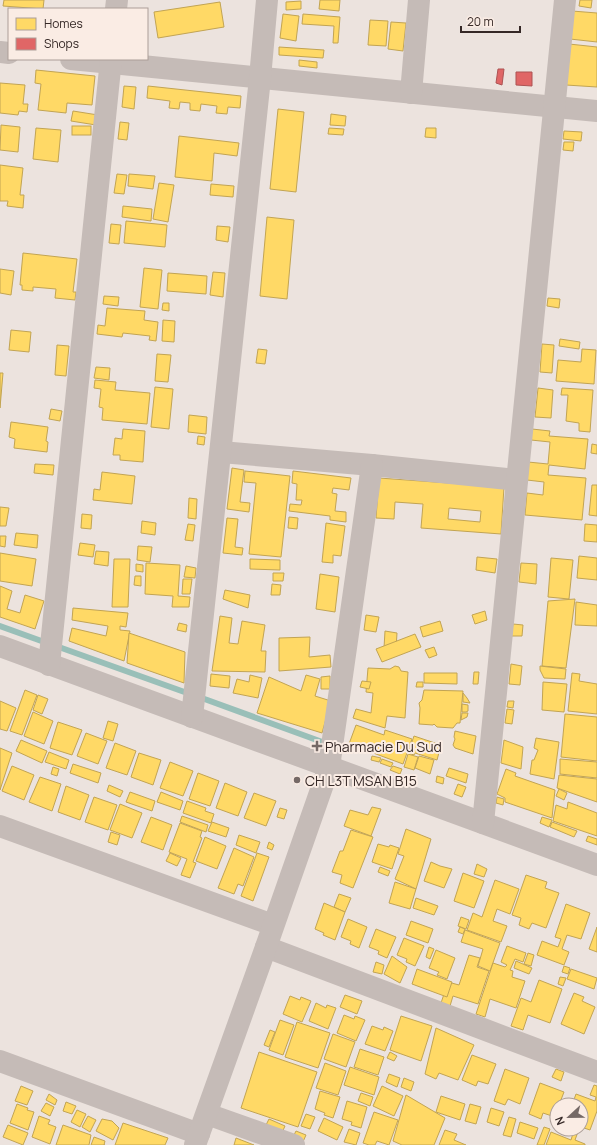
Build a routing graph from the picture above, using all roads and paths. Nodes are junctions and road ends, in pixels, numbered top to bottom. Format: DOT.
graph roads {
  1 [pos="267,0"];
  2 [pos="419,0"];
  3 [pos="565,0"];
  4 [pos="91,60"];
  5 [pos="111,61"];
  6 [pos="260,78"];
  7 [pos="411,93"];
  8 [pos="554,107"];
  9 [pos="597,111"];
  10 [pos="221,452"];
  11 [pos="372,464"];
  12 [pos="518,480"];
  13 [pos="0,646"];
  14 [pos="49,665"];
  15 [pos="192,717"];
  16 [pos="329,767"];
  17 [pos="483,823"];
  18 [pos="0,826"];
  19 [pos="597,865"];
  20 [pos="273,925"];
  21 [pos="266,947"];
  22 [pos="0,1061"];
  23 [pos="597,1072"];
  24 [pos="206,1114"];
  25 [pos="197,1139"];
  26 [pos="294,1145"];
  1 -- 6 [label="street"];
  2 -- 7 [label="street"];
  3 -- 8 [label="street"];
  4 -- 5 [label="street"];
  5 -- 6 [label="street"];
  5 -- 14 [label="street"];
  6 -- 7 [label="street"];
  6 -- 10 [label="street"];
  7 -- 8 [label="street"];
  8 -- 9 [label="street"];
  8 -- 12 [label="street"];
  10 -- 11 [label="street"];
  10 -- 15 [label="street"];
  11 -- 12 [label="street"];
  11 -- 16 [label="street"];
  12 -- 17 [label="street"];
  13 -- 14 [label="street"];
  14 -- 15 [label="street"];
  15 -- 16 [label="street"];
  16 -- 17 [label="street"];
  16 -- 20 [label="street"];
  17 -- 19 [label="street"];
  18 -- 20 [label="street"];
  20 -- 21 [label="street"];
  21 -- 23 [label="street"];
  21 -- 24 [label="street"];
  22 -- 25 [label="street"];
  24 -- 25 [label="street"];
  24 -- 26 [label="street"];
}
